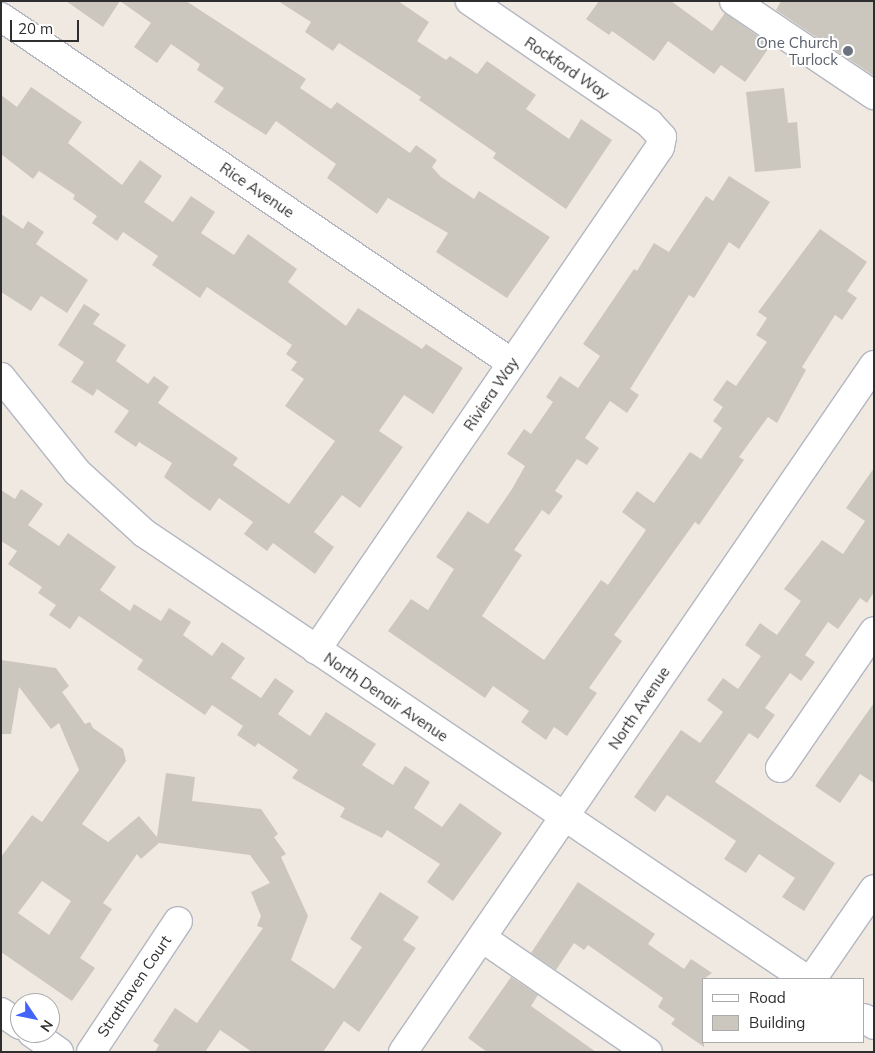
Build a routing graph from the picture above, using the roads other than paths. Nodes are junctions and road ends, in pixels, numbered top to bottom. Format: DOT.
graph roads {
  1 [pos="470,1"];
  2 [pos="734,1"];
  3 [pos="1,17"];
  4 [pos="874,95"];
  5 [pos="662,137"];
  6 [pos="512,363"];
  7 [pos="874,365"];
  8 [pos="1,377"];
  9 [pos="874,631"];
  10 [pos="316,650"];
  11 [pos="780,768"];
  12 [pos="564,817"];
  13 [pos="874,889"];
  14 [pos="178,921"];
  15 [pos="482,938"];
  16 [pos="805,978"];
  17 [pos="813,978"];
  18 [pos="47,1043"];
  19 [pos="60,1052"];
  20 [pos="91,1052"];
  21 [pos="403,1052"];
  22 [pos="648,1052"];
  1 -- 5 [label="street, Rockford Way"];
  2 -- 4 [label="street"];
  3 -- 6 [label="street, Rice Avenue"];
  5 -- 6 [label="street, Riviera Way"];
  6 -- 10 [label="street, Riviera Way"];
  7 -- 12 [label="street, North Avenue"];
  8 -- 10 [label="street, North Denair Avenue"];
  9 -- 11 [label="street"];
  10 -- 12 [label="street, North Denair Avenue"];
  12 -- 15 [label="street, North Avenue"];
  12 -- 16 [label="street, North Denair Avenue"];
  13 -- 17 [label="street"];
  14 -- 20 [label="street, Strathaven Court"];
  15 -- 21 [label="street, North Avenue"];
  15 -- 22 [label="street"];
  18 -- 19 [label="street"];
}
